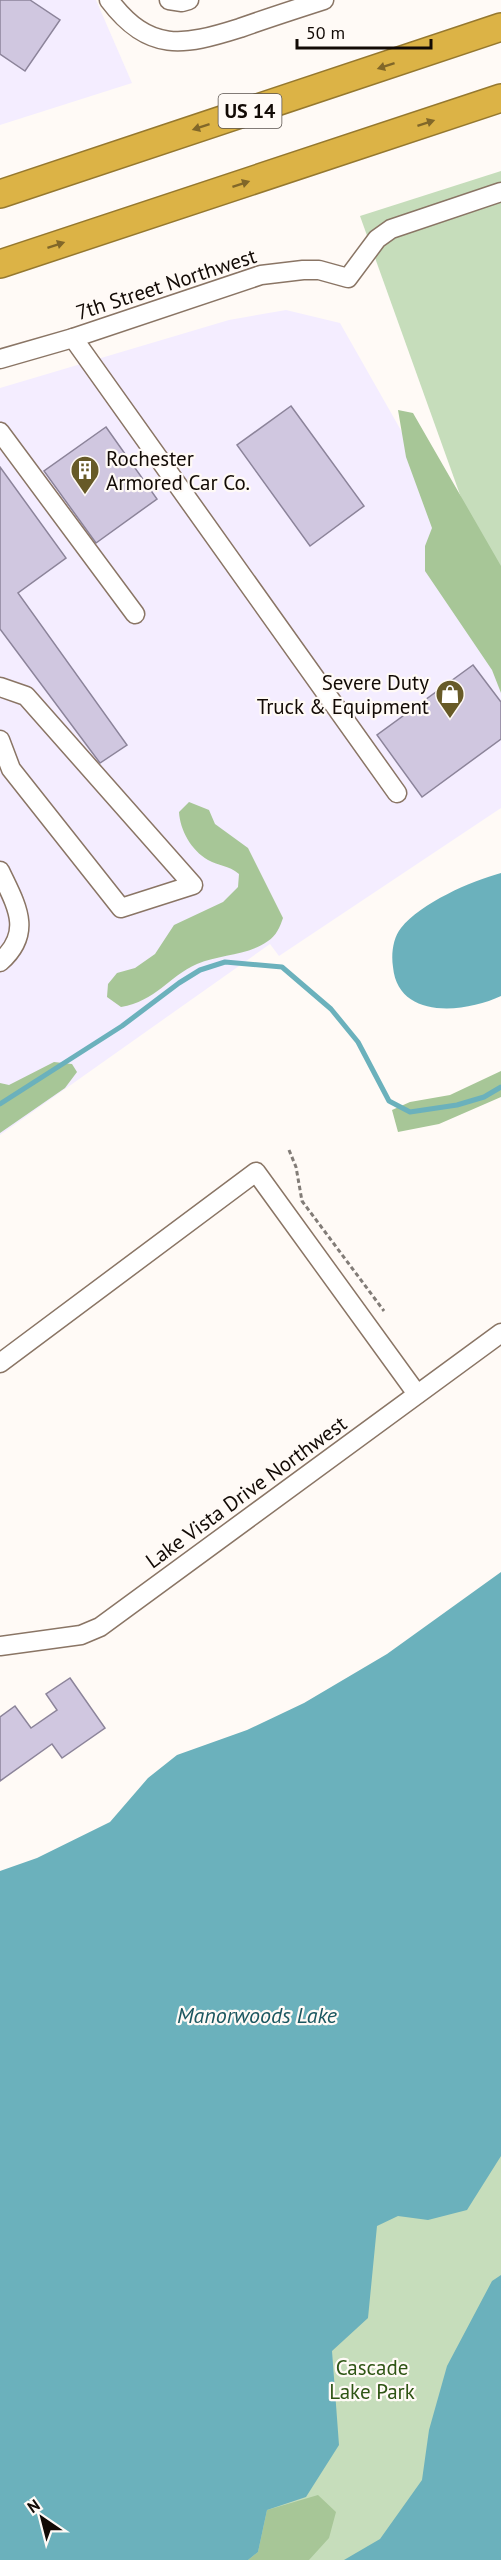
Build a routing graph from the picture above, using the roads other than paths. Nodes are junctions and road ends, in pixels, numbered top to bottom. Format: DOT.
graph roads {
  1 [pos="109,0"];
  2 [pos="169,0"];
  3 [pos="189,0"];
  4 [pos="324,0"];
  5 [pos="501,27"];
  6 [pos="501,98"];
  7 [pos="501,192"];
  8 [pos="0,194"];
  9 [pos="0,264"];
  10 [pos="73,338"];
  11 [pos="0,359"];
  12 [pos="0,432"];
  13 [pos="135,614"];
  14 [pos="0,687"];
  15 [pos="0,740"];
  16 [pos="397,793"];
  17 [pos="0,871"];
  18 [pos="0,962"];
  19 [pos="501,1333"];
  20 [pos="0,1364"];
  21 [pos="417,1394"];
  22 [pos="0,1646"];
  1 -- 4 [label="street"];
  2 -- 3 [label="street"];
  5 -- 8 [label="highway, US 14, one-way"];
  9 -- 6 [label="highway, one-way"];
  7 -- 10 [label="street, 7th Street Northwest"];
  10 -- 11 [label="street, 7th Street Northwest"];
  10 -- 16 [label="street"];
  12 -- 13 [label="street"];
  14 -- 15 [label="street"];
  17 -- 18 [label="street"];
  19 -- 21 [label="street, Lake Vista Drive Northwest"];
  20 -- 21 [label="street"];
  21 -- 22 [label="street, Lake Vista Drive Northwest"];
}
